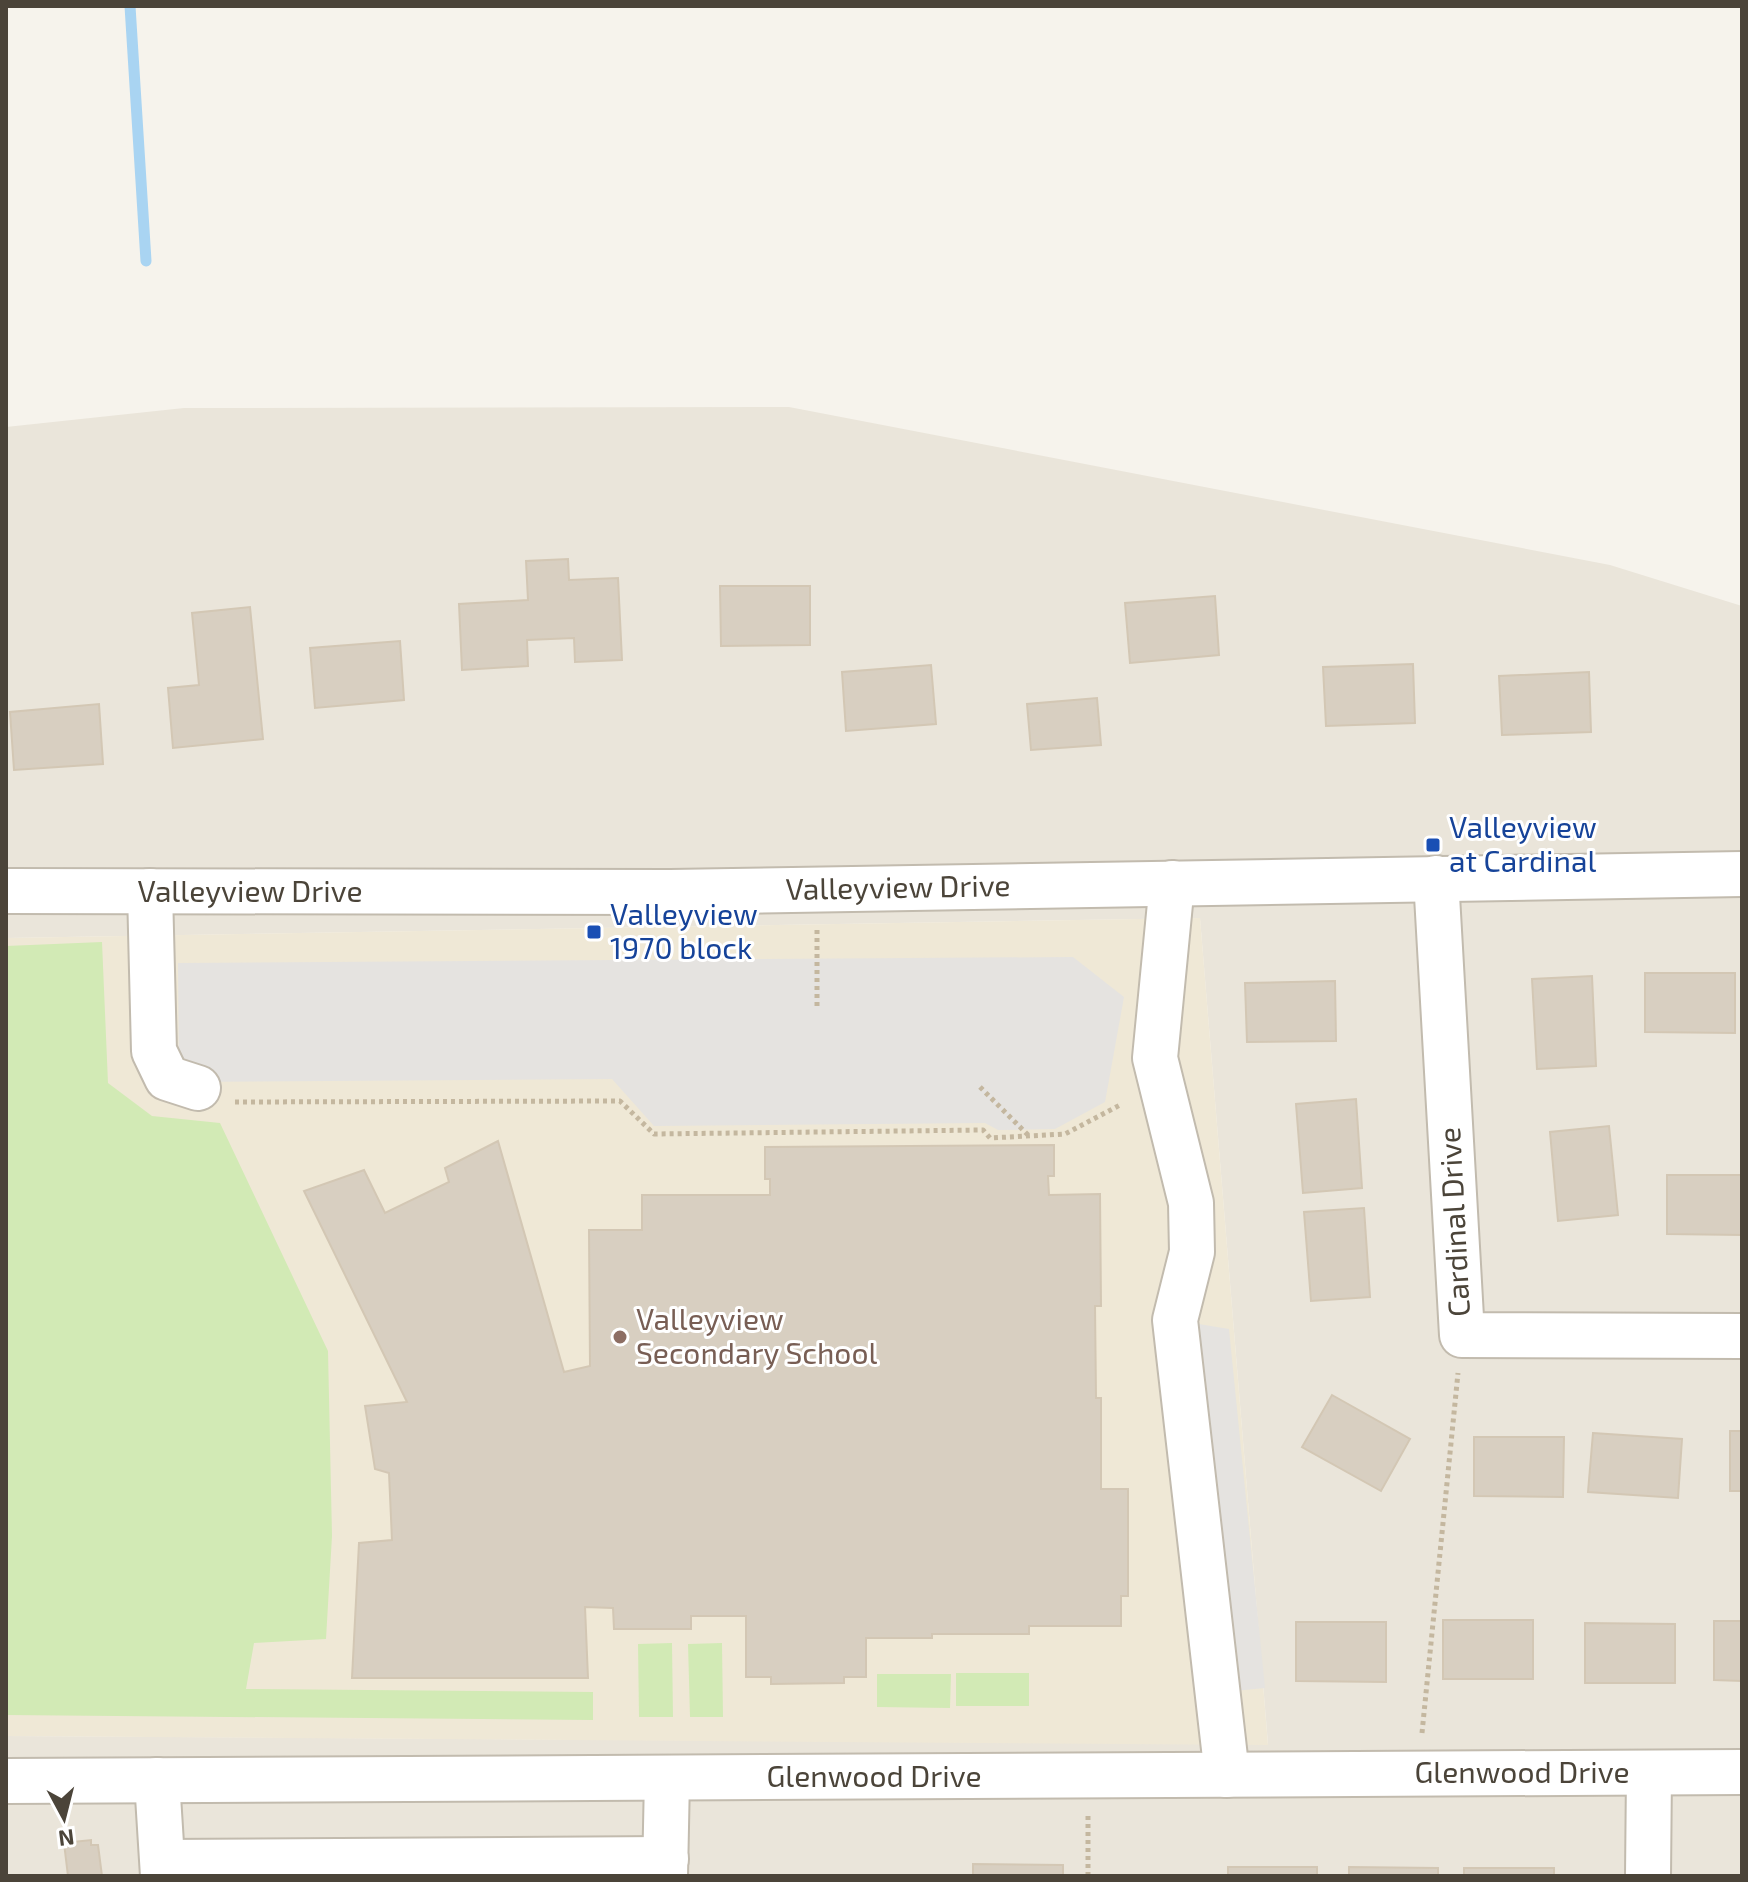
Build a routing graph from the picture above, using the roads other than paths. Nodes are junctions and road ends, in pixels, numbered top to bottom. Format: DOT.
graph roads {
  1 [pos="1742,874"];
  2 [pos="1436,878"];
  3 [pos="1172,883"];
  4 [pos="6,891"];
  5 [pos="150,891"];
  6 [pos="211,1095"];
  7 [pos="1742,1336"];
  8 [pos="1742,1772"];
  9 [pos="1649,1773"];
  10 [pos="1227,1775"];
  11 [pos="667,1778"];
  12 [pos="157,1780"];
  13 [pos="6,1781"];
  14 [pos="665,1868"];
  15 [pos="163,1869"];
  16 [pos="1648,1876"];
  1 -- 2 [label="street, Valleyview Drive"];
  2 -- 3 [label="street, Valleyview Drive"];
  2 -- 7 [label="street, Cardinal Drive"];
  3 -- 5 [label="street, Valleyview Drive"];
  3 -- 10 [label="street"];
  4 -- 5 [label="street, Valleyview Drive"];
  5 -- 6 [label="street"];
  8 -- 9 [label="street, Glenwood Drive"];
  9 -- 10 [label="street, Glenwood Drive"];
  9 -- 16 [label="street"];
  10 -- 11 [label="street, Glenwood Drive"];
  11 -- 12 [label="street, Glenwood Drive"];
  11 -- 14 [label="street"];
  12 -- 13 [label="street, Glenwood Drive"];
  12 -- 15 [label="street"];
  14 -- 15 [label="street"];
}
